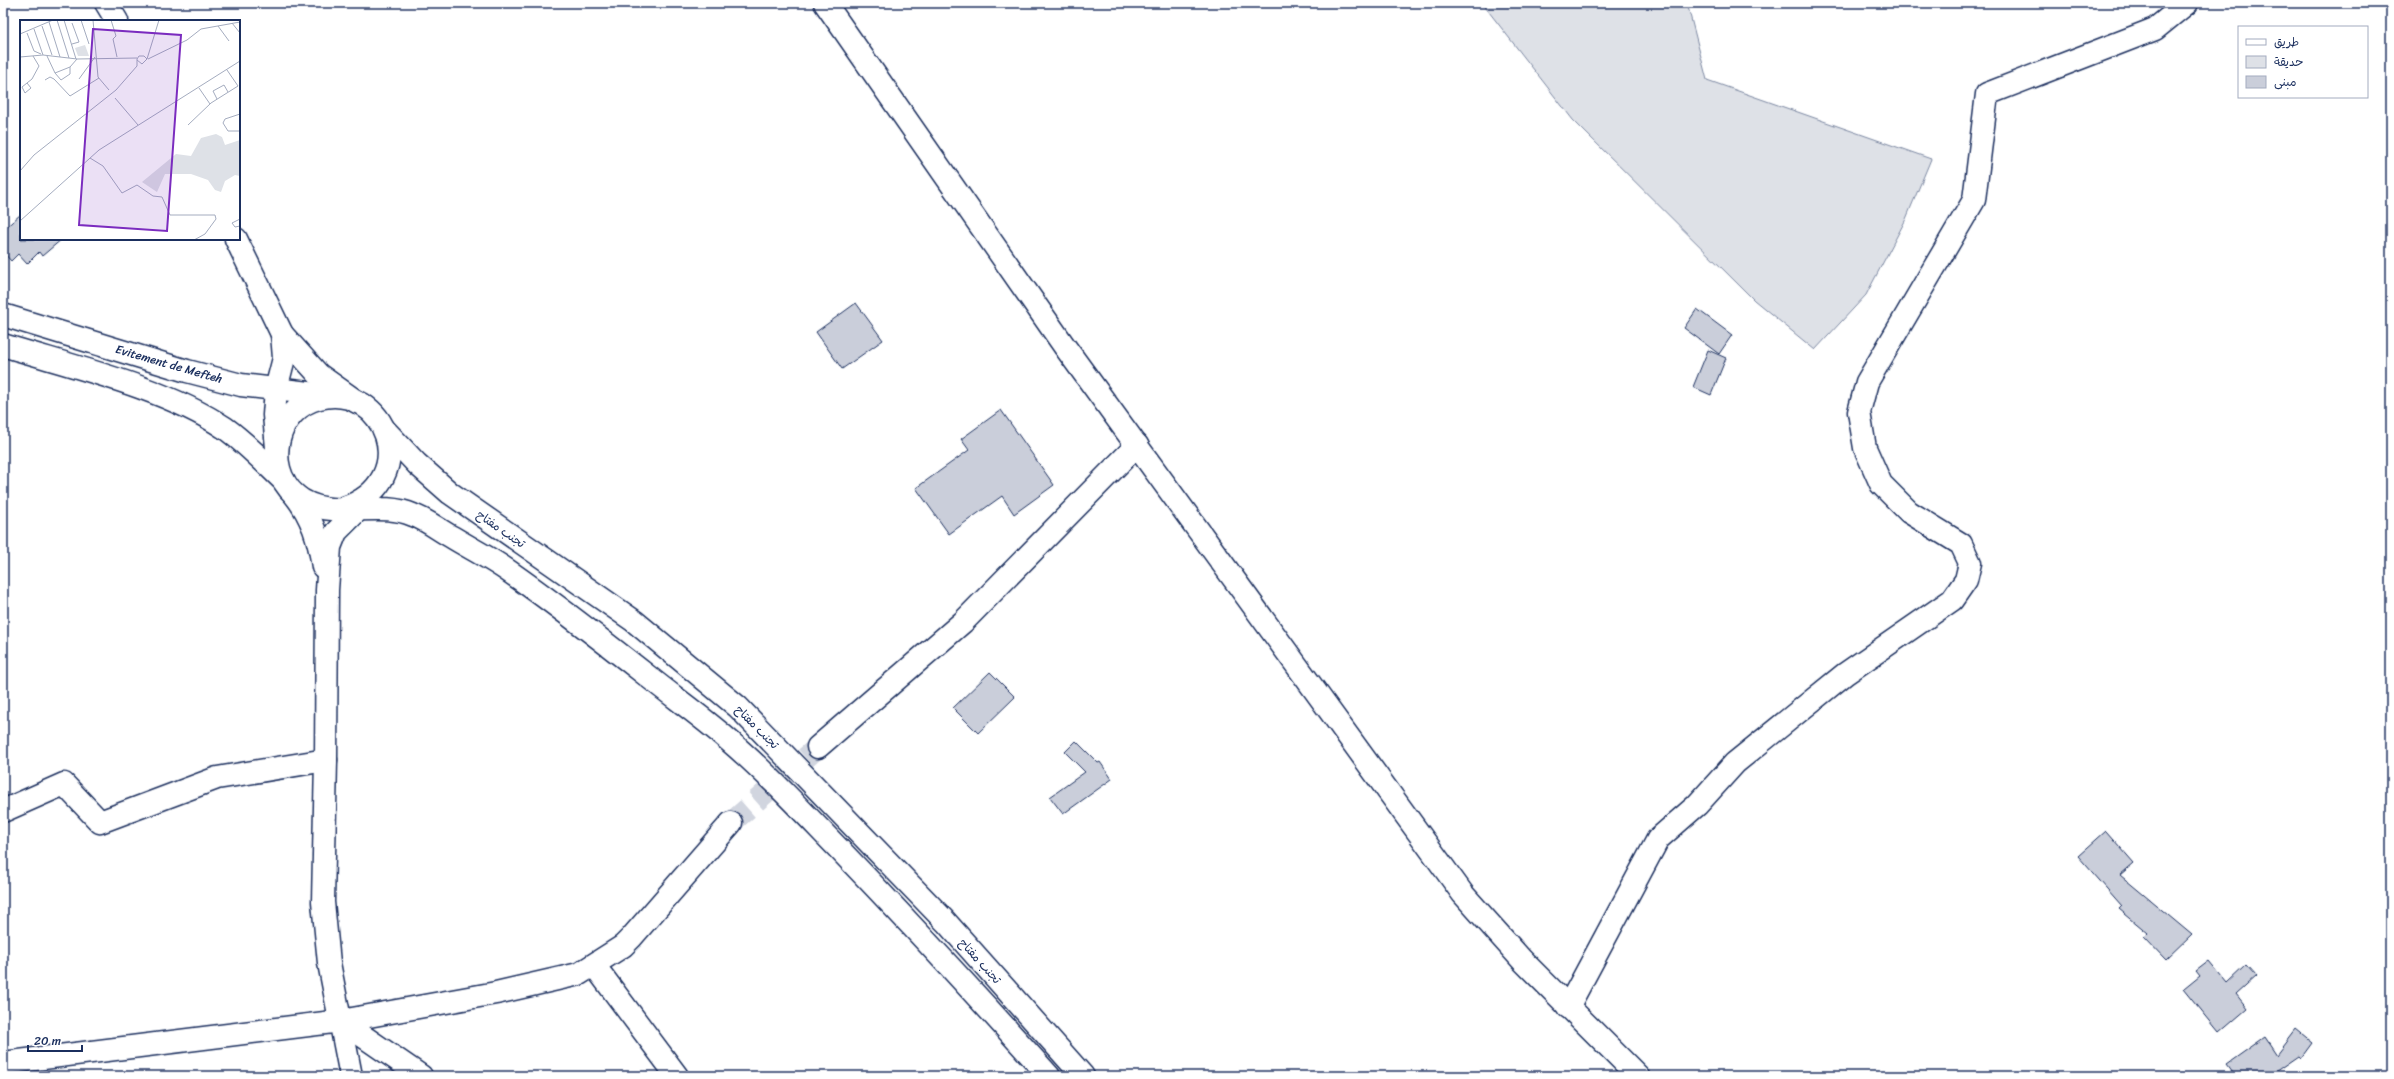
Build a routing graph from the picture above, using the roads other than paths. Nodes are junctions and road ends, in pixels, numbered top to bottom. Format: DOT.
graph roads {
  1 [pos="106,3"];
  2 [pos="825,3"];
  3 [pos="2187,3"];
  4 [pos="116,20"];
  5 [pos="236,240"];
  6 [pos="3,314"];
  7 [pos="282,334"];
  8 [pos="3,345"];
  9 [pos="276,389"];
  10 [pos="348,399"];
  11 [pos="384,429"];
  12 [pos="1137,445"];
  13 [pos="277,448"];
  14 [pos="290,488"];
  15 [pos="359,503"];
  16 [pos="326,590"];
  17 [pos="818,747"];
  18 [pos="326,760"];
  19 [pos="3,811"];
  20 [pos="731,823"];
  21 [pos="594,965"];
  22 [pos="1568,1007"];
  23 [pos="341,1021"];
  24 [pos="3,1063"];
  25 [pos="351,1076"];
  26 [pos="421,1076"];
  27 [pos="677,1076"];
  28 [pos="1049,1076"];
  29 [pos="1083,1076"];
  30 [pos="1638,1076"];
  1 -- 4 [label="main road"];
  2 -- 12 [label="main road"];
  3 -- 22 [label="main road"];
  5 -- 7 [label="main road"];
  6 -- 9 [label="main road, Evitement de Mefteh"];
  7 -- 9 [label="main road"];
  7 -- 10 [label="main road"];
  8 -- 14 [label="main road"];
  9 -- 10 [label="main road, Evitement de Mefteh"];
  9 -- 13 [label="main road"];
  10 -- 11 [label="main road"];
  10 -- 13 [label="main road"];
  11 -- 15 [label="main road"];
  11 -- 29 [label="main road, تجنب مفتاح"];
  12 -- 17 [label="main road"];
  12 -- 22 [label="main road"];
  13 -- 14 [label="main road"];
  14 -- 15 [label="main road"];
  14 -- 16 [label="main road"];
  15 -- 16 [label="main road"];
  15 -- 28 [label="main road"];
  16 -- 18 [label="main road"];
  18 -- 19 [label="main road"];
  18 -- 23 [label="main road"];
  20 -- 21 [label="main road"];
  21 -- 23 [label="main road"];
  21 -- 27 [label="main road"];
  22 -- 30 [label="main road"];
  23 -- 24 [label="main road"];
  23 -- 25 [label="main road"];
  23 -- 26 [label="main road"];
}
